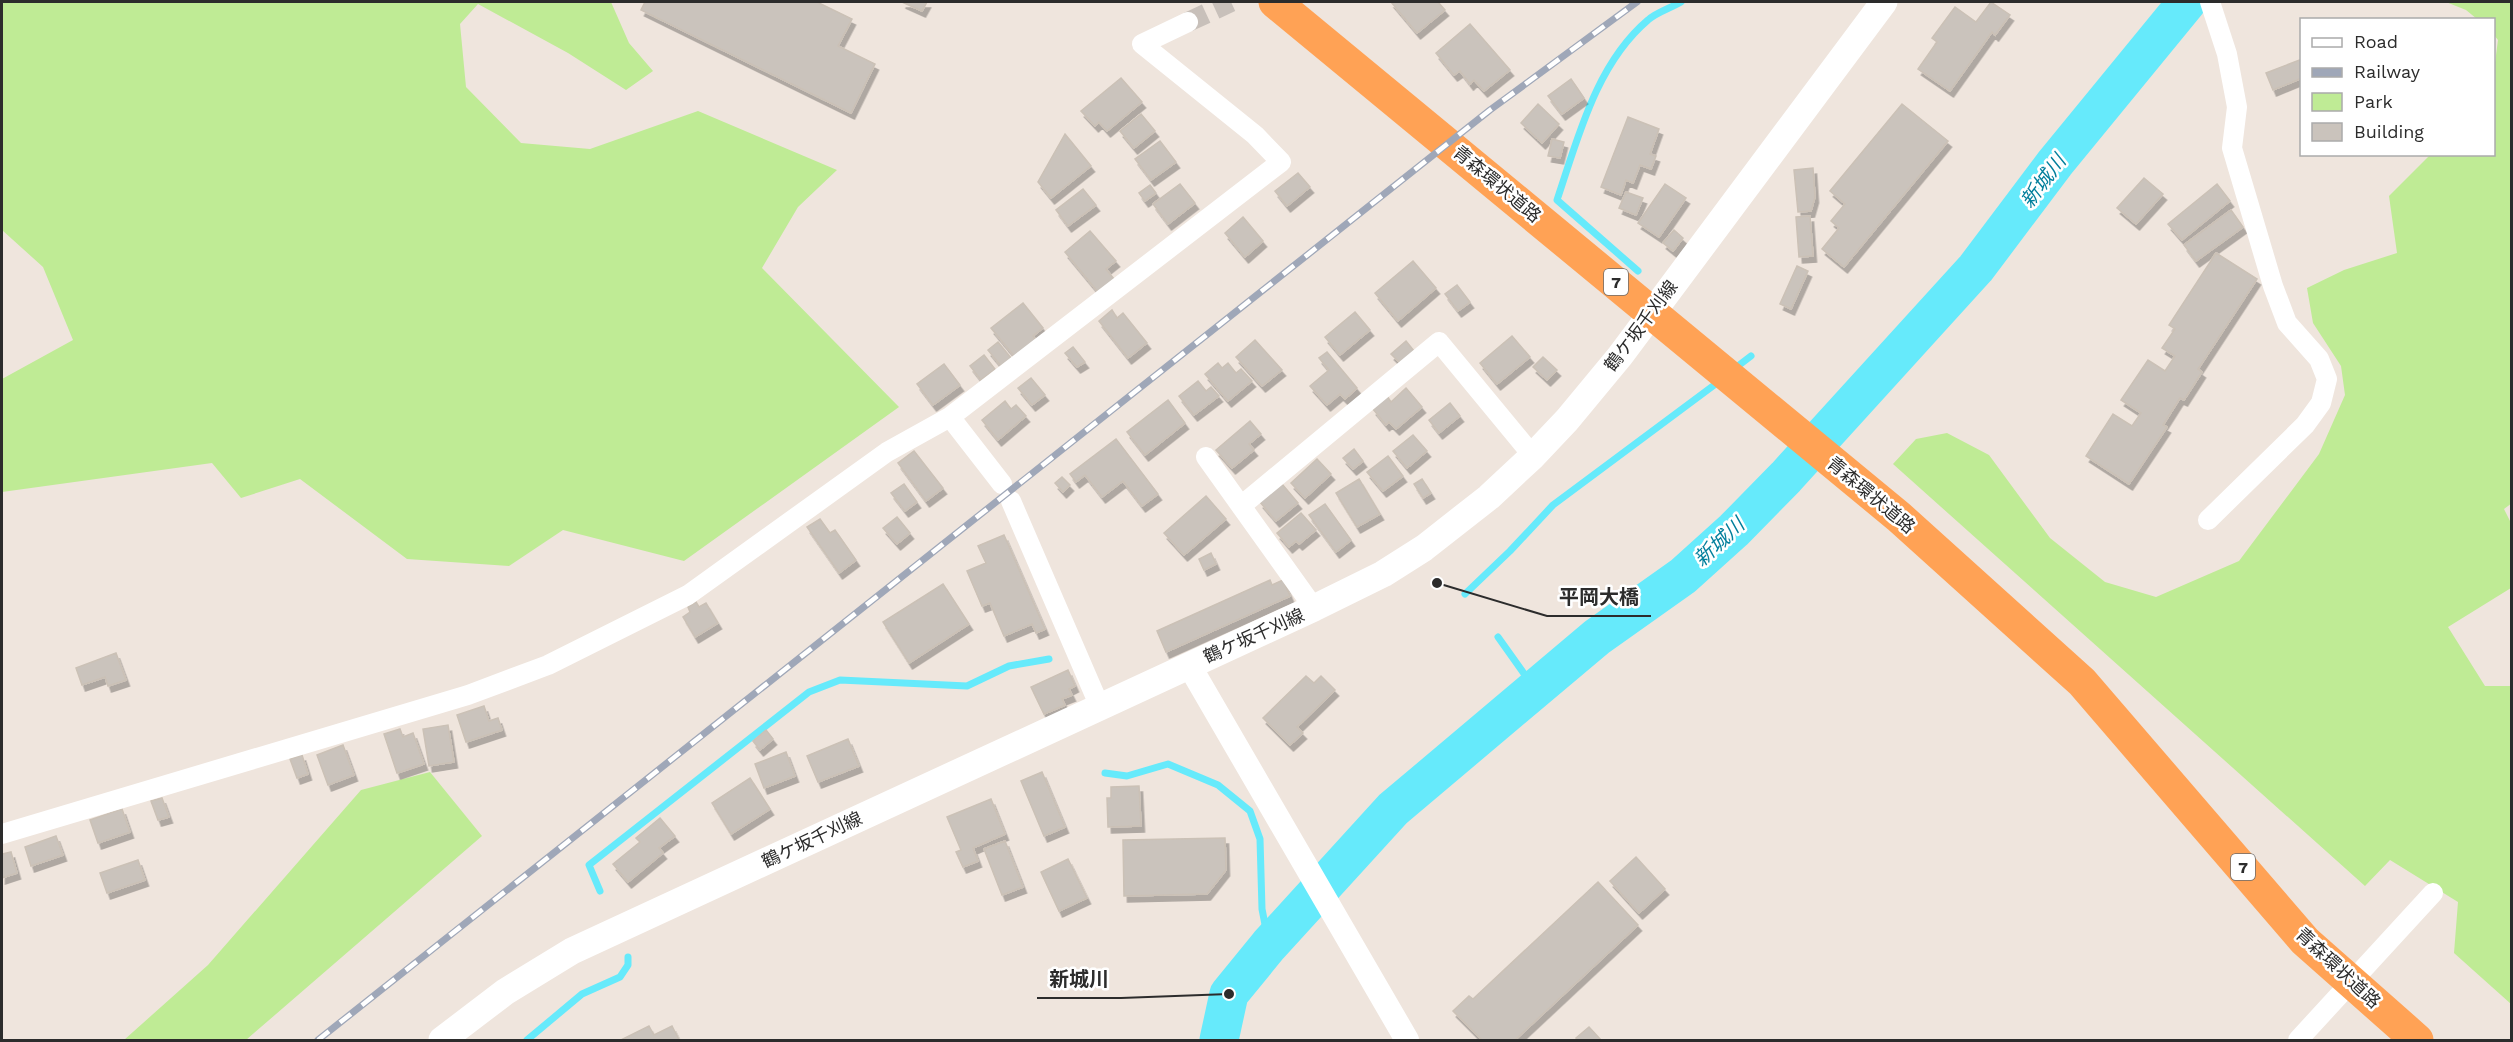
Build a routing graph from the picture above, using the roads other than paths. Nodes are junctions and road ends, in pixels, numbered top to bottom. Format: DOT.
graph roads {
  1 [pos="1275,2"];
  2 [pos="1884,2"];
  3 [pos="2210,2"];
  4 [pos="1188,22"];
  5 [pos="950,417"];
  6 [pos="1533,456"];
  7 [pos="1206,457"];
  8 [pos="1241,506"];
  9 [pos="2208,520"];
  10 [pos="1314,609"];
  11 [pos="1189,665"];
  12 [pos="1100,707"];
  13 [pos="2,834"];
  14 [pos="2433,893"];
  15 [pos="442,1041"];
  16 [pos="1407,1041"];
  17 [pos="2298,1041"];
  18 [pos="2417,1041"];
  1 -- 18 [label="highway, 青森環状道路 / 7"];
  2 -- 6 [label="main road, 鶴ケ坂千刈線"];
  3 -- 9 [label="street"];
  4 -- 5 [label="street"];
  5 -- 12 [label="street"];
  5 -- 13 [label="street"];
  6 -- 8 [label="street"];
  6 -- 10 [label="main road, 鶴ケ坂千刈線"];
  7 -- 8 [label="street"];
  8 -- 10 [label="street"];
  10 -- 11 [label="main road, 鶴ケ坂千刈線"];
  11 -- 12 [label="main road, 鶴ケ坂千刈線"];
  11 -- 16 [label="street"];
  12 -- 15 [label="main road, 鶴ケ坂千刈線"];
  14 -- 17 [label="street"];
}
